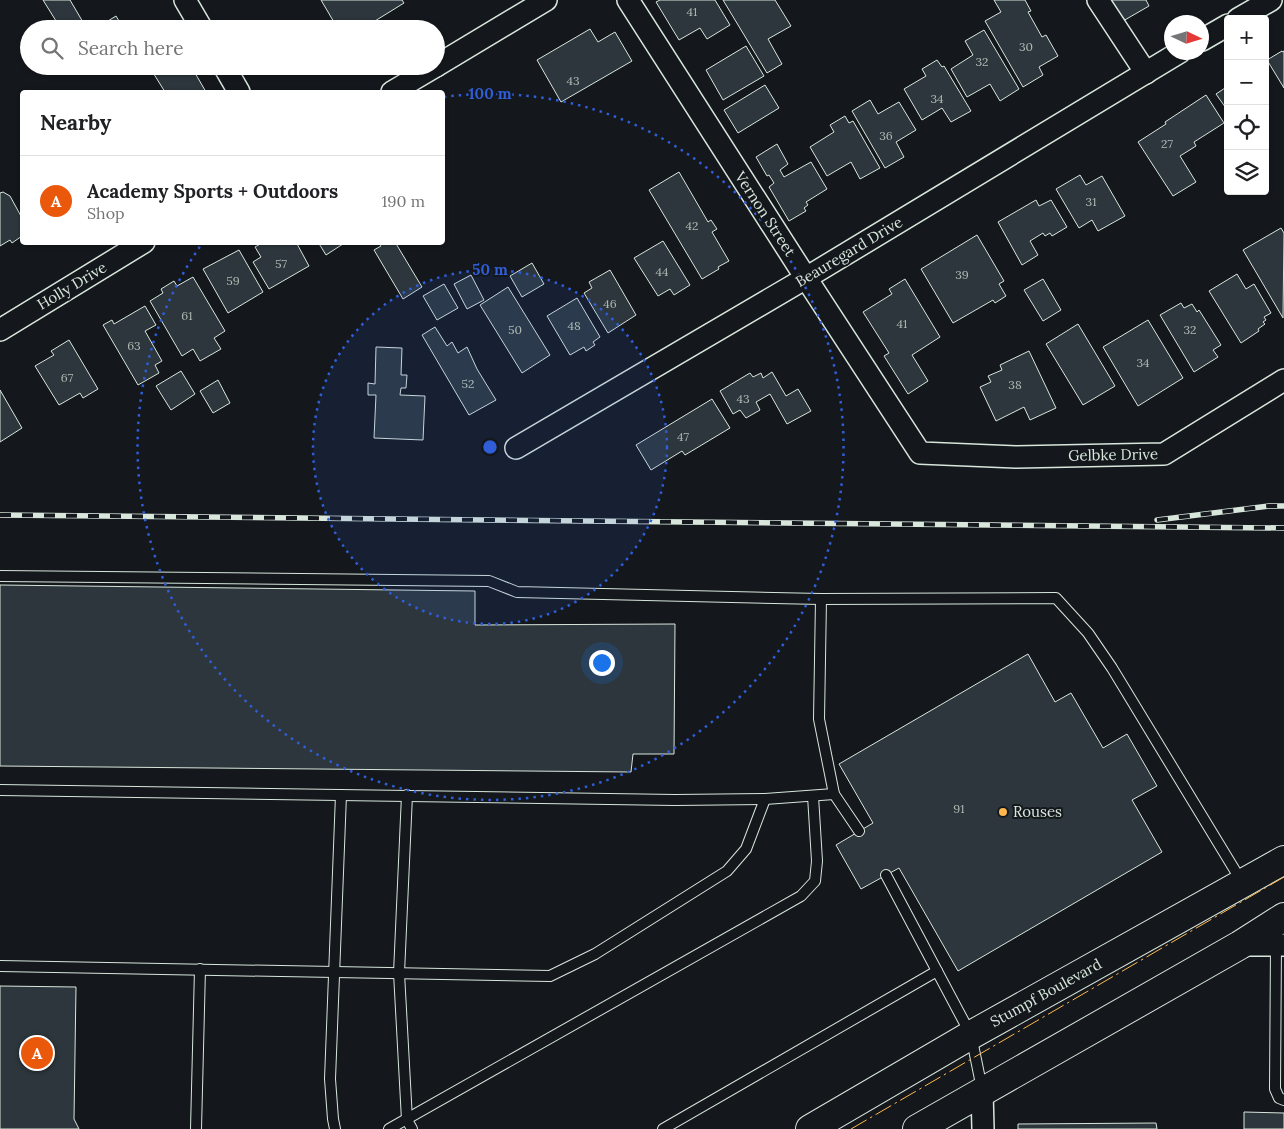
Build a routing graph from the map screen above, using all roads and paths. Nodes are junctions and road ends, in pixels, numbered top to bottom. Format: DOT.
graph roads {
  1 [pos="185,0"];
  2 [pos="546,0"];
  3 [pos="628,0"];
  4 [pos="1098,0"];
  5 [pos="1271,0"];
  6 [pos="1245,15"];
  7 [pos="197,20"];
  8 [pos="1224,27"];
  9 [pos="1209,36"];
  10 [pos="1166,60"];
  11 [pos="445,61"];
  12 [pos="1146,72"];
  13 [pos="229,75"];
  14 [pos="421,75"];
  15 [pos="238,90"];
  16 [pos="395,90"];
  17 [pos="139,245"];
  18 [pos="806,278"];
  19 [pos="0,330"];
  20 [pos="1284,380"];
  21 [pos="516,448"];
  22 [pos="920,453"];
  23 [pos="0,576"];
  24 [pos="821,599"];
  25 [pos="0,790"];
  26 [pos="834,794"];
  27 [pos="341,795"];
  28 [pos="407,795"];
  29 [pos="813,796"];
  30 [pos="765,799"];
  31 [pos="859,831"];
  32 [pos="1284,860"];
  33 [pos="886,875"];
  34 [pos="1242,883"];
  35 [pos="1284,917"];
  36 [pos="1240,945"];
  37 [pos="1280,945"];
  38 [pos="0,966"];
  39 [pos="200,969"];
  40 [pos="937,971"];
  41 [pos="335,972"];
  42 [pos="399,973"];
  43 [pos="971,1035"];
  44 [pos="982,1091"];
  45 [pos="1284,1100"];
  46 [pos="409,1124"];
  47 [pos="196,1129"];
  48 [pos="336,1129"];
  49 [pos="389,1129"];
  50 [pos="663,1129"];
  51 [pos="810,1129"];
  52 [pos="917,1129"];
  53 [pos="982,1129"];
  1 -- 7 [label="street"];
  2 -- 11 [label="street"];
  3 -- 18 [label="street, Vernon Street"];
  4 -- 12 [label="street"];
  5 -- 6 [label="street"];
  8 -- 9 [label="street"];
  10 -- 12 [label="street, Beauregard Drive"];
  12 -- 18 [label="street, Beauregard Drive"];
  13 -- 15 [label="street"];
  14 -- 16 [label="street"];
  17 -- 19 [label="street, Holly Drive"];
  18 -- 21 [label="street, Beauregard Drive"];
  18 -- 22 [label="street, Vernon Street"];
  20 -- 22 [label="street, Gelbke Drive"];
  23 -- 24 [label="lane"];
  24 -- 26 [label="lane"];
  24 -- 34 [label="lane"];
  25 -- 27 [label="lane"];
  26 -- 29 [label="lane"];
  26 -- 31 [label="lane"];
  27 -- 28 [label="lane"];
  27 -- 41 [label="lane"];
  28 -- 30 [label="lane"];
  28 -- 42 [label="lane"];
  29 -- 30 [label="lane"];
  29 -- 46 [label="lane"];
  30 -- 42 [label="lane"];
  32 -- 34 [label="main road, Stumpf Boulevard"];
  33 -- 40 [label="lane"];
  34 -- 43 [label="main road, Stumpf Boulevard"];
  35 -- 36 [label="main road"];
  36 -- 37 [label="street"];
  36 -- 44 [label="main road"];
  37 -- 45 [label="lane"];
  38 -- 39 [label="lane"];
  39 -- 41 [label="lane"];
  39 -- 47 [label="lane"];
  40 -- 43 [label="lane"];
  40 -- 50 [label="lane"];
  41 -- 42 [label="lane"];
  41 -- 48 [label="lane"];
  42 -- 46 [label="lane"];
  43 -- 44 [label="lane"];
  43 -- 51 [label="main road, Stumpf Boulevard"];
  44 -- 52 [label="main road"];
  44 -- 53 [label="street"];
  46 -- 49 [label="lane"];
}
